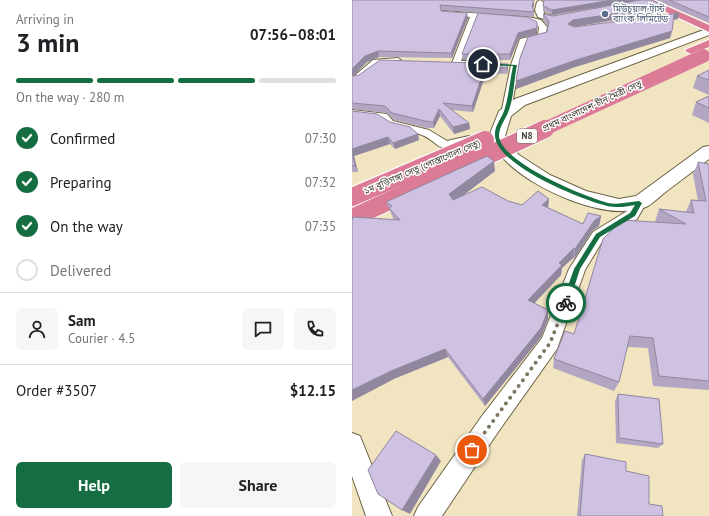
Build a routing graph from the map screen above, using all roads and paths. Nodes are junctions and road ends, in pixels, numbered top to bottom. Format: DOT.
graph roads {
  1 [pos="538,1"];
  2 [pos="647,1"];
  3 [pos="635,5"];
  4 [pos="445,13"];
  5 [pos="676,14"];
  6 [pos="474,15"];
  7 [pos="662,16"];
  8 [pos="561,18"];
  9 [pos="709,30"];
  10 [pos="703,51"];
  11 [pos="404,62"];
  12 [pos="487,64"];
  13 [pos="503,64"];
  14 [pos="515,65"];
  15 [pos="357,78"];
  16 [pos="507,110"];
  17 [pos="352,113"];
  18 [pos="499,143"];
  19 [pos="709,151"];
  20 [pos="352,197"];
  21 [pos="639,203"];
  22 [pos="352,212"];
  23 [pos="352,218"];
  24 [pos="352,444"];
  25 [pos="378,516"];
  26 [pos="427,516"];
  1 -- 8 [label="street"];
  2 -- 3 [label="street"];
  2 -- 5 [label="highway"];
  4 -- 6 [label="street"];
  5 -- 7 [label="street"];
  5 -- 9 [label="highway"];
  6 -- 12 [label="street"];
  6 -- 14 [label="street"];
  9 -- 16 [label="main road"];
  10 -- 20 [label="highway, ১ম বুড়িগঙ্গা সেতু (পোস্তাগোলা সেতু) / N8, bridge"];
  10 -- 23 [label="highway, প্রথম বাংলাদেশ-চীন মৈত্রী সেতু / N8, bridge"];
  11 -- 15 [label="street"];
  13 -- 14 [label="street"];
  14 -- 16 [label="street"];
  16 -- 18 [label="main road"];
  17 -- 18 [label="street"];
  18 -- 21 [label="main road"];
  18 -- 22 [label="street"];
  19 -- 21 [label="main road"];
  21 -- 26 [label="street"];
  24 -- 25 [label="street"];
}
